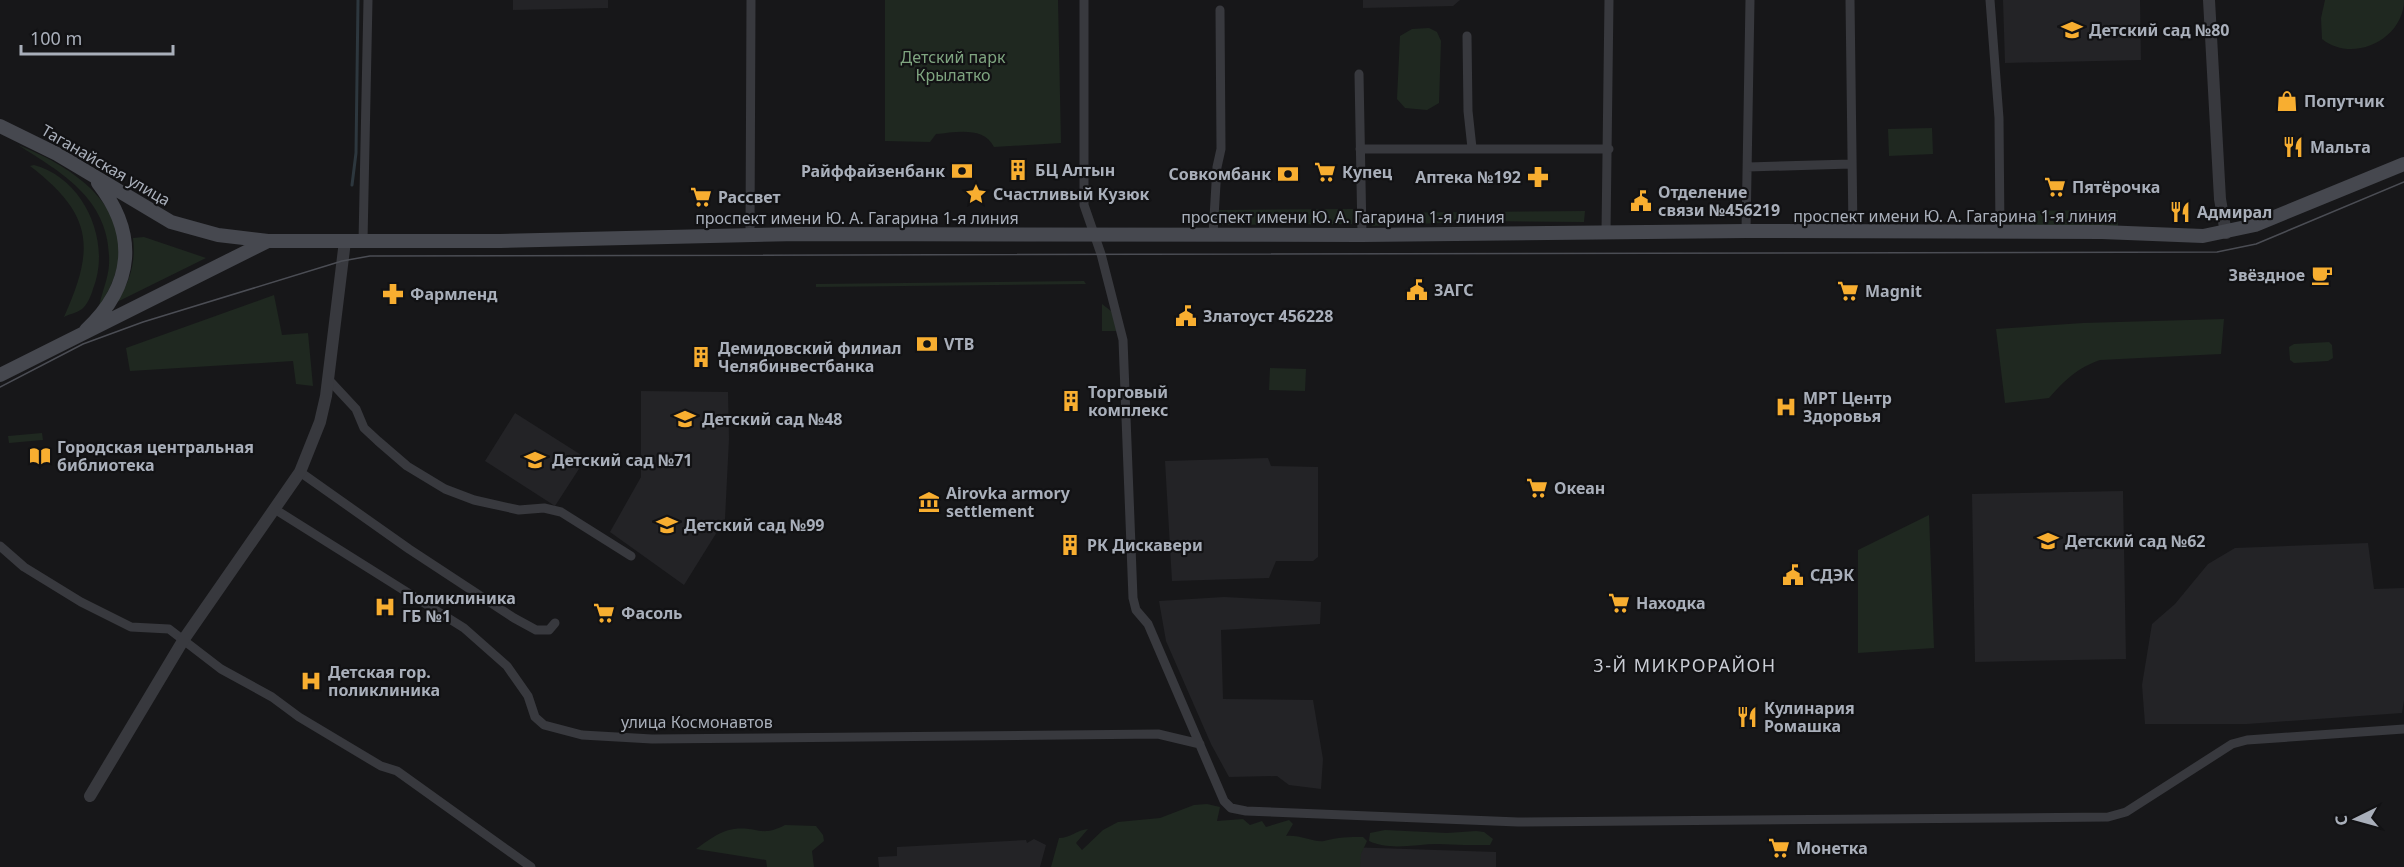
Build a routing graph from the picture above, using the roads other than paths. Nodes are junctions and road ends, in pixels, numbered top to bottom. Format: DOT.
graph roads {
  1 [pos="368,0"];
  2 [pos="751,0"];
  3 [pos="1084,0"];
  4 [pos="1609,0"];
  5 [pos="1750,0"];
  6 [pos="1850,0"];
  7 [pos="1990,0"];
  8 [pos="2209,0"];
  9 [pos="1220,10"];
  10 [pos="1467,36"];
  11 [pos="1359,74"];
  12 [pos="0,126"];
  13 [pos="1472,148"];
  14 [pos="1359,149"];
  15 [pos="1609,149"];
  16 [pos="1851,164"];
  17 [pos="2404,164"];
  18 [pos="1748,166"];
  19 [pos="93,176"];
  20 [pos="1746,231"];
  21 [pos="1606,232"];
  22 [pos="1852,232"];
  23 [pos="2000,233"];
  24 [pos="2226,233"];
  25 [pos="1093,234"];
  26 [pos="1213,234"];
  27 [pos="750,235"];
  28 [pos="1362,235"];
  29 [pos="268,241"];
  30 [pos="345,241"];
  31 [pos="363,241"];
  32 [pos="78,338"];
  33 [pos="0,375"];
  34 [pos="329,380"];
  35 [pos="300,472"];
  36 [pos="276,510"];
  37 [pos="0,546"];
  38 [pos="631,556"];
  39 [pos="555,623"];
  40 [pos="184,639"];
  41 [pos="2404,729"];
  42 [pos="1200,744"];
  43 [pos="90,796"];
  44 [pos="531,867"];
  1 -- 31 [label="street"];
  2 -- 27 [label="street"];
  3 -- 25 [label="street"];
  4 -- 15 [label="street"];
  5 -- 18 [label="street"];
  6 -- 16 [label="street"];
  7 -- 23 [label="street"];
  8 -- 24 [label="street"];
  9 -- 26 [label="street"];
  10 -- 13 [label="street"];
  11 -- 14 [label="street"];
  12 -- 19 [label="main road, Таганайская улица"];
  13 -- 14 [label="street"];
  13 -- 15 [label="street"];
  14 -- 28 [label="street"];
  15 -- 21 [label="street"];
  16 -- 18 [label="street"];
  16 -- 22 [label="street"];
  17 -- 24 [label="main road, проспект имени Ю. А. Гагарина 1-я линия"];
  18 -- 20 [label="street"];
  19 -- 29 [label="main road, Таганайская улица"];
  19 -- 32 [label="main road"];
  20 -- 21 [label="main road, проспект имени Ю. А. Гагарина 1-я линия"];
  20 -- 22 [label="main road, проспект имени Ю. А. Гагарина 1-я линия"];
  21 -- 28 [label="main road, проспект имени Ю. А. Гагарина 1-я линия"];
  22 -- 23 [label="main road, проспект имени Ю. А. Гагарина 1-я линия"];
  23 -- 24 [label="main road, проспект имени Ю. А. Гагарина 1-я линия"];
  25 -- 26 [label="main road, проспект имени Ю. А. Гагарина 1-я линия"];
  25 -- 27 [label="main road, проспект имени Ю. А. Гагарина 1-я линия"];
  25 -- 42 [label="street"];
  26 -- 28 [label="main road, проспект имени Ю. А. Гагарина 1-я линия"];
  27 -- 31 [label="main road, проспект имени Ю. А. Гагарина 1-я линия"];
  29 -- 30 [label="main road, проспект имени Ю. А. Гагарина 1-я линия"];
  29 -- 32 [label="main road"];
  30 -- 31 [label="main road, проспект имени Ю. А. Гагарина 1-я линия"];
  30 -- 34 [label="street"];
  32 -- 33 [label="main road"];
  34 -- 35 [label="street"];
  34 -- 38 [label="street"];
  35 -- 36 [label="street"];
  35 -- 39 [label="street"];
  36 -- 40 [label="street"];
  36 -- 42 [label="street, улица Космонавтов"];
  37 -- 40 [label="street"];
  40 -- 43 [label="street"];
  40 -- 44 [label="street"];
  41 -- 42 [label="street"];
}
